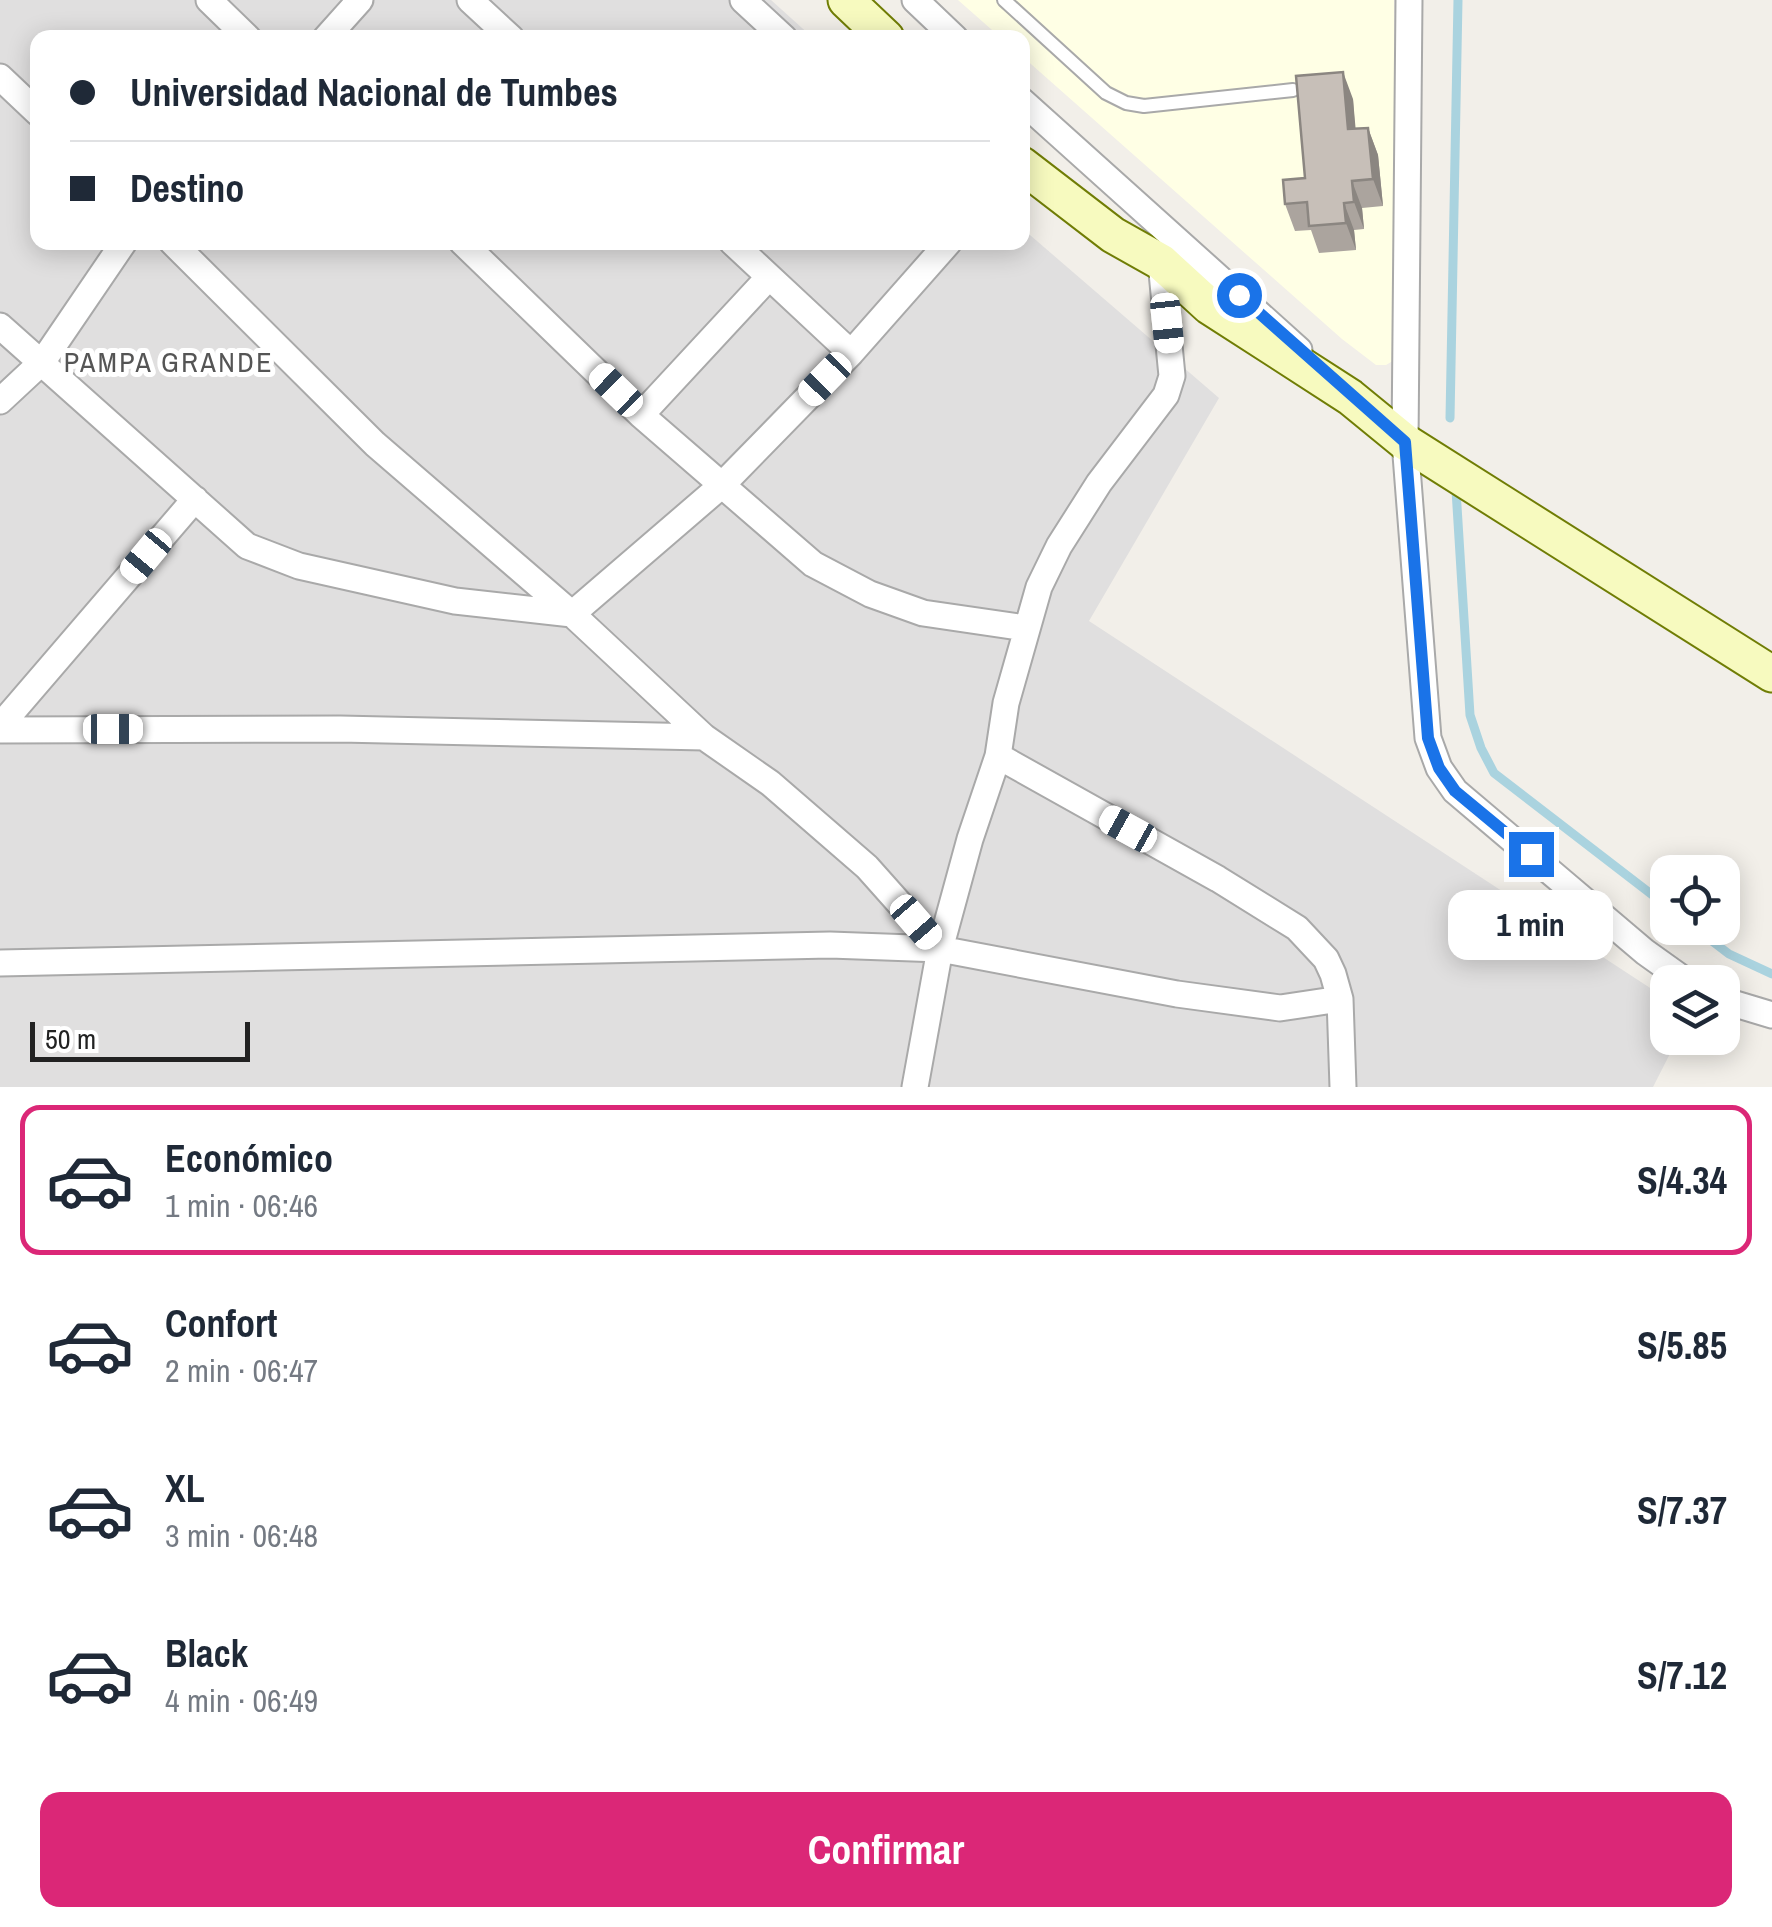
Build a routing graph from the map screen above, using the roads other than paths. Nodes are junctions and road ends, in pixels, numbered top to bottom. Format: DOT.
graph roads {
  1 [pos="209,0"];
  2 [pos="360,0"];
  3 [pos="470,0"];
  4 [pos="846,0"];
  5 [pos="915,0"];
  6 [pos="1004,0"];
  7 [pos="1409,0"];
  8 [pos="752,3"];
  9 [pos="240,30"];
  10 [pos="333,30"];
  11 [pos="502,30"];
  12 [pos="777,30"];
  13 [pos="878,30"];
  14 [pos="947,30"];
  15 [pos="0,77"];
  16 [pos="1293,90"];
  17 [pos="30,105"];
  18 [pos="1030,119"];
  19 [pos="1030,171"];
  20 [pos="119,250"];
  21 [pos="180,250"];
  22 [pos="470,250"];
  23 [pos="740,250"];
  24 [pos="942,250"];
  25 [pos="1161,262"];
  26 [pos="769,277"];
  27 [pos="0,326"];
  28 [pos="850,353"];
  29 [pos="43,362"];
  30 [pos="1350,397"];
  31 [pos="0,402"];
  32 [pos="641,415"];
  33 [pos="1405,442"];
  34 [pos="722,485"];
  35 [pos="195,498"];
  36 [pos="572,614"];
  37 [pos="1026,628"];
  38 [pos="1772,674"];
  39 [pos="0,728"];
  40 [pos="704,737"];
  41 [pos="998,756"];
  42 [pos="940,950"];
  43 [pos="0,963"];
  44 [pos="1663,965"];
  45 [pos="1340,998"];
  46 [pos="1740,1005"];
  47 [pos="1772,1015"];
  48 [pos="915,1087"];
  49 [pos="1343,1087"];
  1 -- 9 [label="street"];
  2 -- 10 [label="street"];
  3 -- 11 [label="street"];
  4 -- 13 [label="main road"];
  5 -- 14 [label="street"];
  6 -- 16 [label="lane"];
  7 -- 33 [label="street"];
  8 -- 12 [label="street"];
  15 -- 17 [label="street"];
  18 -- 30 [label="street"];
  19 -- 25 [label="main road"];
  20 -- 29 [label="street"];
  21 -- 36 [label="street"];
  22 -- 32 [label="street"];
  23 -- 26 [label="street"];
  24 -- 28 [label="street"];
  25 -- 30 [label="main road"];
  25 -- 37 [label="street"];
  26 -- 28 [label="street"];
  26 -- 32 [label="street"];
  27 -- 29 [label="street"];
  28 -- 34 [label="street"];
  29 -- 31 [label="street"];
  29 -- 35 [label="street"];
  30 -- 33 [label="main road"];
  32 -- 34 [label="street"];
  33 -- 38 [label="main road"];
  33 -- 44 [label="street"];
  34 -- 36 [label="street"];
  34 -- 37 [label="street"];
  35 -- 36 [label="street"];
  35 -- 39 [label="street"];
  36 -- 40 [label="street"];
  37 -- 41 [label="street"];
  39 -- 40 [label="street"];
  40 -- 42 [label="street"];
  41 -- 42 [label="street"];
  41 -- 45 [label="street"];
  42 -- 43 [label="street"];
  42 -- 45 [label="street"];
  42 -- 48 [label="street"];
  45 -- 49 [label="street"];
  46 -- 47 [label="street"];
}
